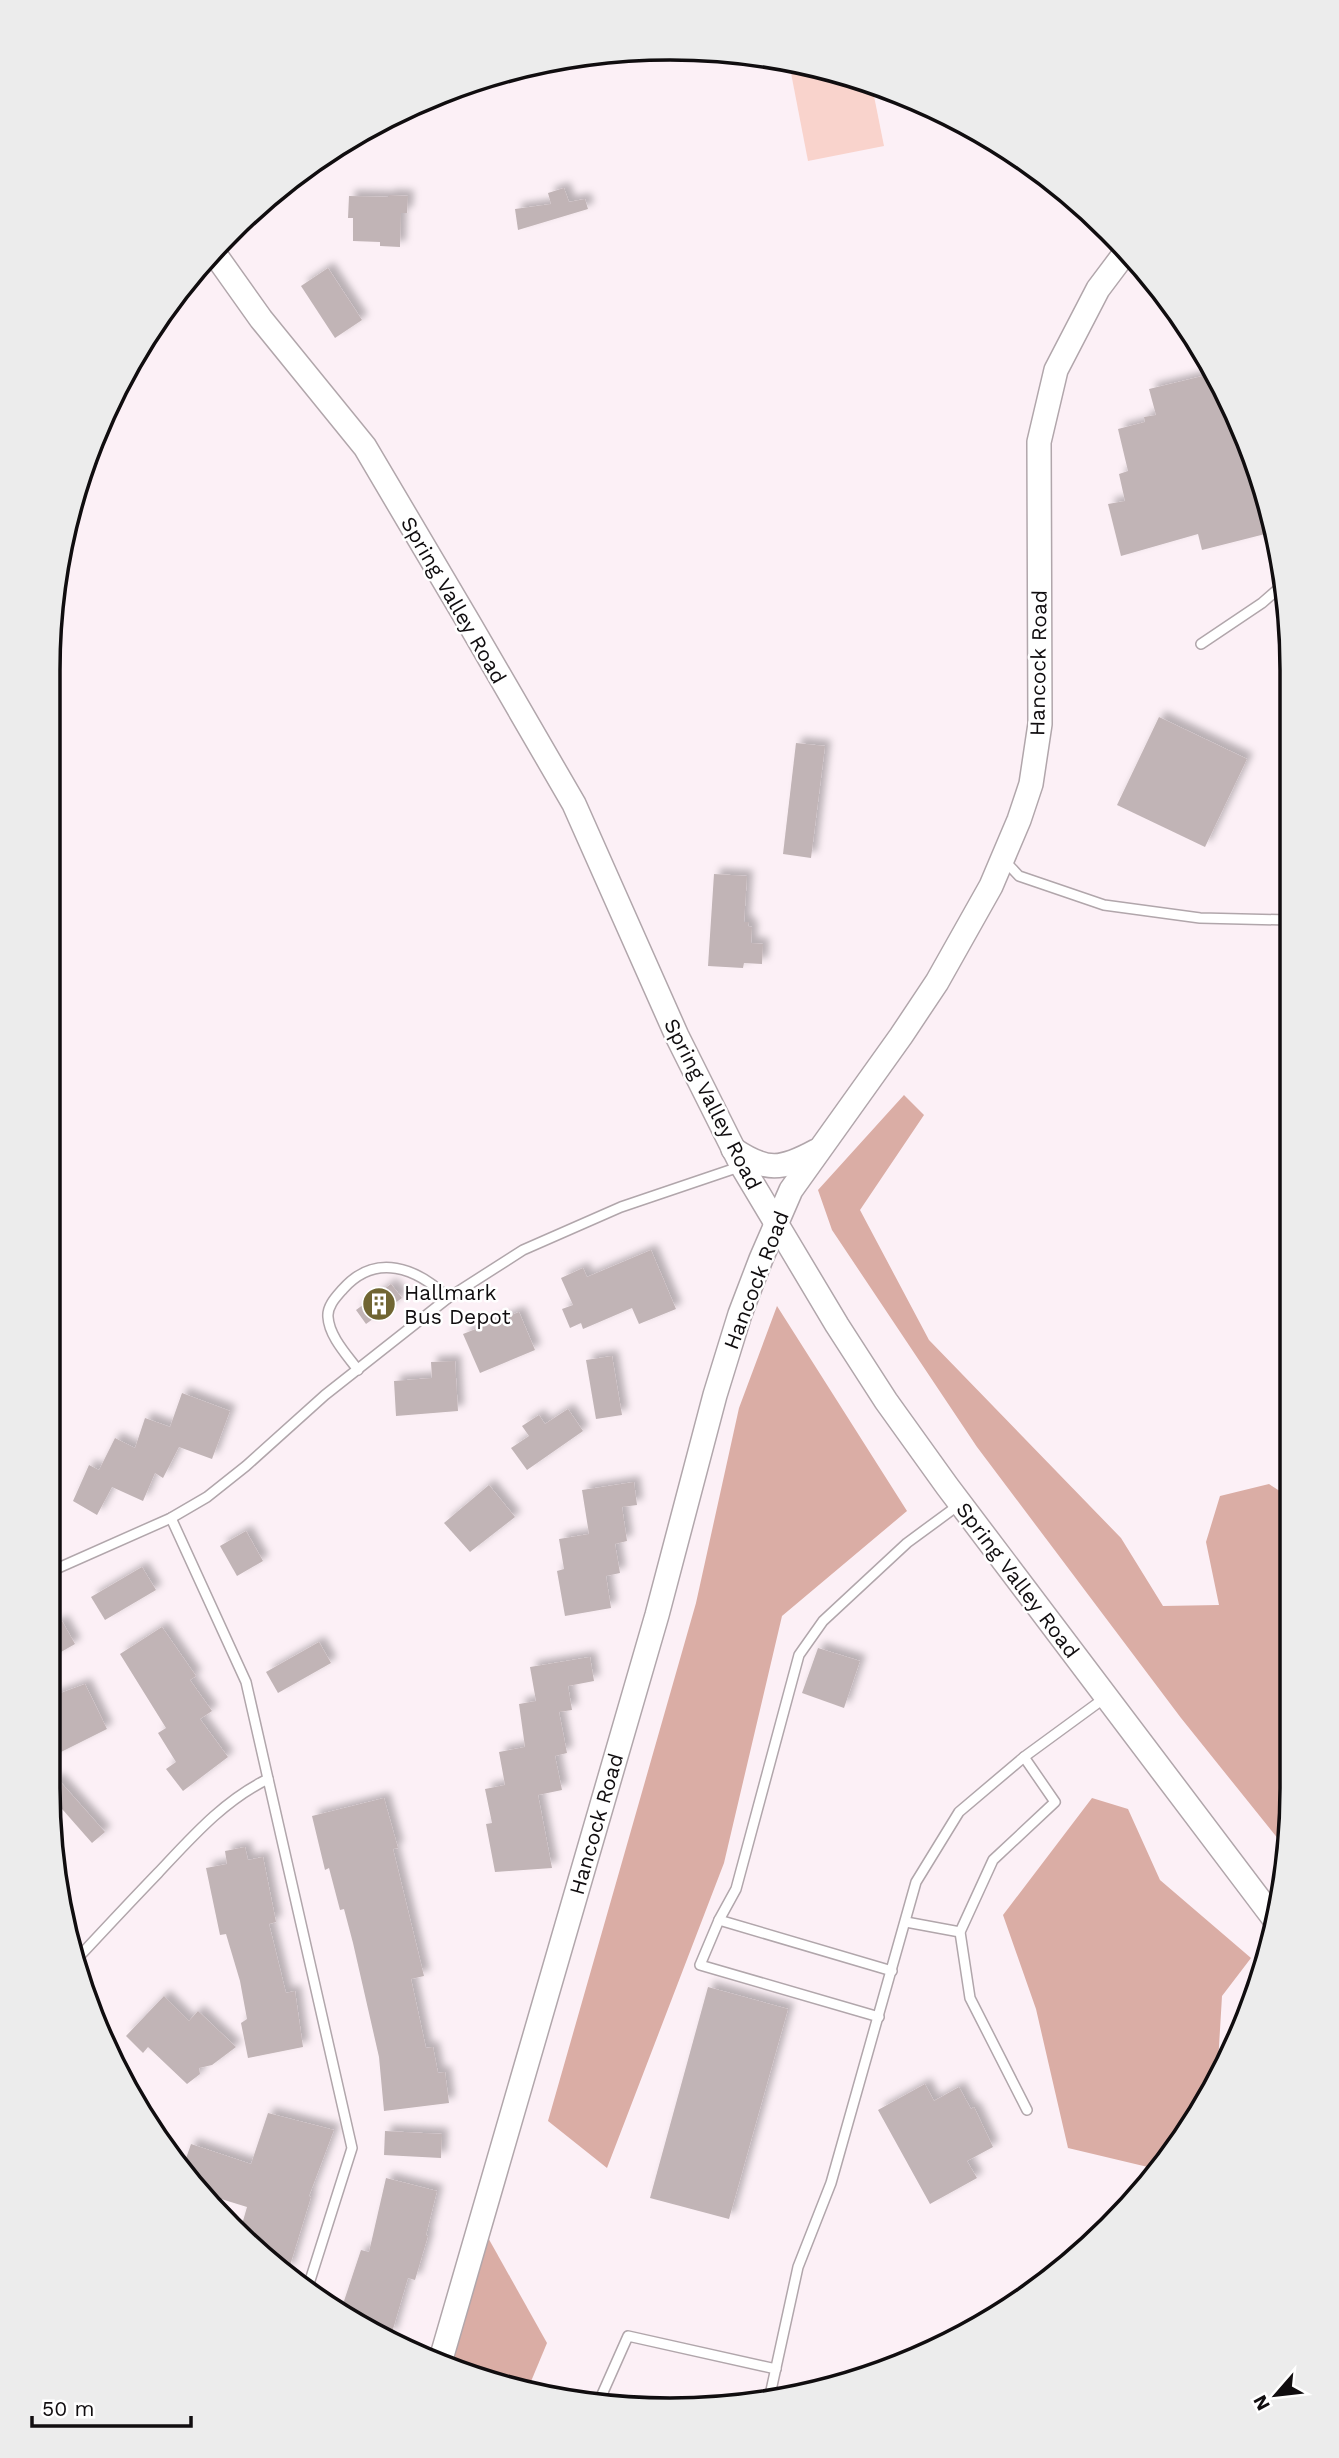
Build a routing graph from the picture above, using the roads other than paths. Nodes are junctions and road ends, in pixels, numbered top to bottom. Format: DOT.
graph roads {
  1 [pos="218,259"];
  2 [pos="1121,259"];
  3 [pos="1274,592"];
  4 [pos="1201,644"];
  5 [pos="1002,859"];
  6 [pos="1280,919"];
  7 [pos="816,1151"];
  8 [pos="737,1157"];
  9 [pos="776,1225"];
  10 [pos="448,1298"];
  11 [pos="358,1370"];
  12 [pos="960,1504"];
  13 [pos="171,1518"];
  14 [pos="60,1567"];
  15 [pos="1106,1697"];
  16 [pos="1024,1757"];
  17 [pos="268,1779"];
  18 [pos="1268,1910"];
  19 [pos="719,1920"];
  20 [pos="906,1922"];
  21 [pos="960,1932"];
  22 [pos="82,1953"];
  23 [pos="892,1971"];
  24 [pos="879,2017"];
  25 [pos="1027,2110"];
  26 [pos="310,2281"];
  27 [pos="442,2354"];
  28 [pos="776,2369"];
  29 [pos="771,2390"];
  30 [pos="602,2394"];
  1 -- 8 [label="street, Spring Valley Road"];
  2 -- 5 [label="street, Hancock Road"];
  3 -- 4 [label="lane"];
  5 -- 6 [label="lane"];
  5 -- 7 [label="street, Hancock Road"];
  7 -- 8 [label="street"];
  7 -- 9 [label="street, Hancock Road"];
  8 -- 9 [label="street, Spring Valley Road"];
  8 -- 10 [label="lane"];
  9 -- 12 [label="street, Spring Valley Road"];
  9 -- 27 [label="street, Hancock Road"];
  10 -- 11 [label="lane"];
  10 -- 11 [label="lane"];
  11 -- 13 [label="lane"];
  12 -- 15 [label="street, Spring Valley Road"];
  12 -- 19 [label="lane"];
  13 -- 14 [label="lane"];
  13 -- 17 [label="lane"];
  15 -- 16 [label="lane"];
  15 -- 18 [label="street, Spring Valley Road"];
  16 -- 20 [label="lane"];
  16 -- 21 [label="lane"];
  17 -- 22 [label="lane"];
  17 -- 26 [label="lane"];
  19 -- 23 [label="lane"];
  19 -- 24 [label="lane"];
  20 -- 21 [label="lane"];
  20 -- 23 [label="lane"];
  21 -- 25 [label="lane"];
  23 -- 24 [label="lane"];
  24 -- 28 [label="lane"];
  28 -- 29 [label="lane"];
  28 -- 30 [label="lane"];
}
